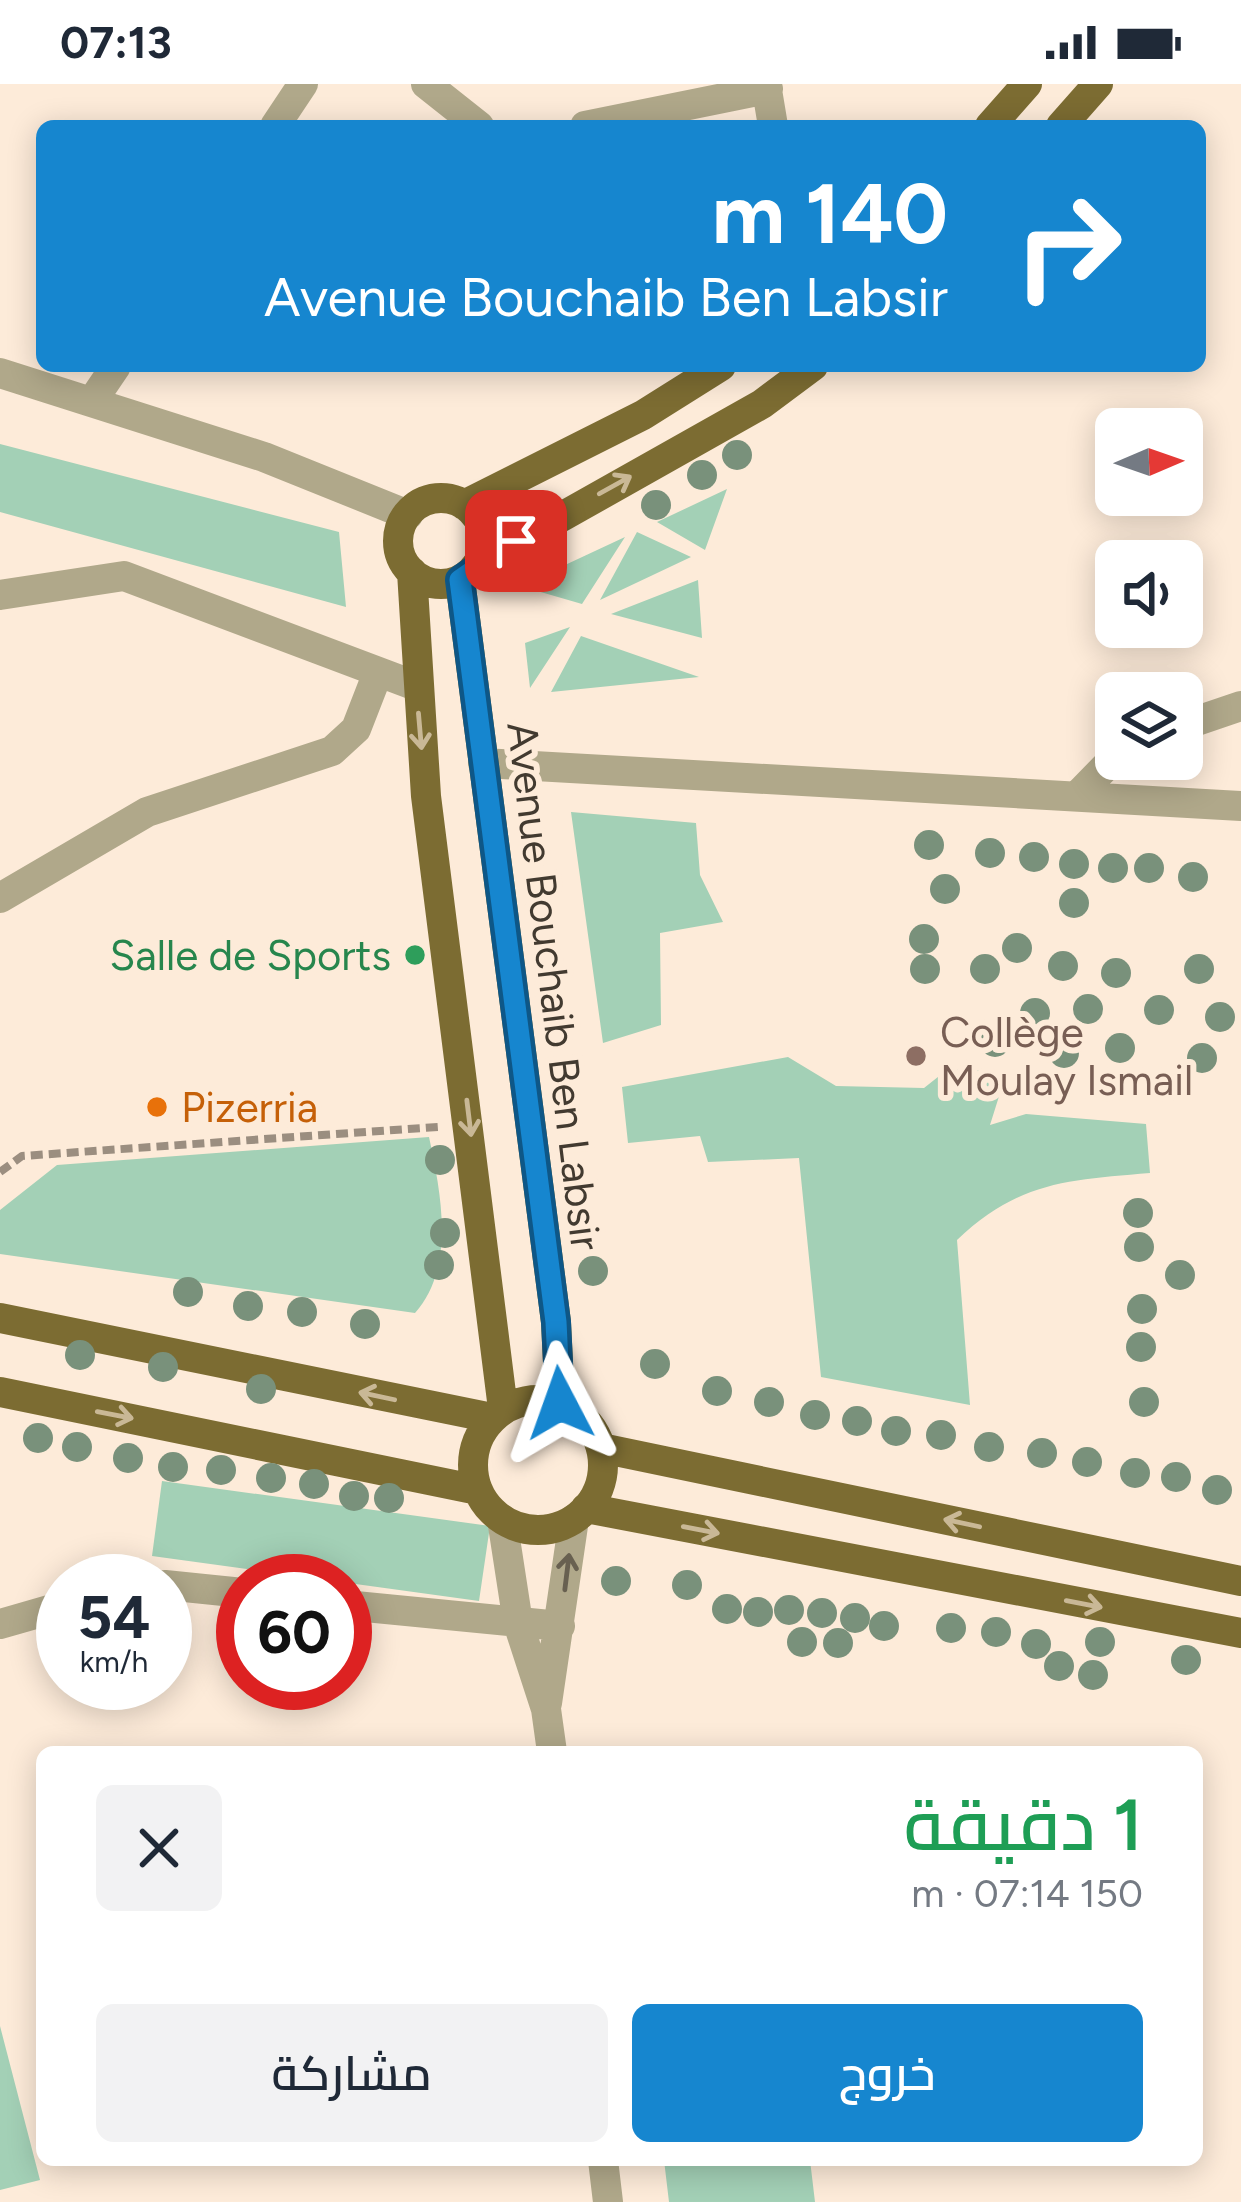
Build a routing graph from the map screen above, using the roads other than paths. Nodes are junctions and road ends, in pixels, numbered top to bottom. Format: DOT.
graph roads {
  1 [pos="303,84"];
  2 [pos="425,84"];
  3 [pos="1028,84"];
  4 [pos="1098,84"];
  5 [pos="767,86"];
  6 [pos="279,120"];
  7 [pos="471,120"];
  8 [pos="612,120"];
  9 [pos="772,120"];
  10 [pos="995,120"];
  11 [pos="1066,120"];
  12 [pos="112,372"];
  13 [pos="712,372"];
  14 [pos="805,372"];
  15 [pos="0,373"];
  16 [pos="93,400"];
  17 [pos="464,505"];
  18 [pos="409,514"];
  19 [pos="412,572"];
  20 [pos="469,572"];
  21 [pos="0,595"];
  22 [pos="377,675"];
  23 [pos="416,686"];
  24 [pos="1241,706"];
  25 [pos="1203,719"];
  26 [pos="482,763"];
  27 [pos="1095,778"];
  28 [pos="1077,796"];
  29 [pos="1241,806"];
  30 [pos="0,898"];
  31 [pos="0,1318"];
  32 [pos="0,1392"];
  33 [pos="560,1403"];
  34 [pos="497,1414"];
  35 [pos="601,1448"];
  36 [pos="478,1490"];
  37 [pos="580,1514"];
  38 [pos="502,1520"];
  39 [pos="1241,1581"];
  40 [pos="372,1608"];
  41 [pos="36,1614"];
  42 [pos="518,1623"];
  43 [pos="0,1624"];
  44 [pos="560,1626"];
  45 [pos="1241,1633"];
  46 [pos="546,1709"];
  47 [pos="551,1746"];
  48 [pos="604,2166"];
  49 [pos="608,2202"];
  1 -- 6 [label="street"];
  2 -- 7 [label="street"];
  3 -- 10 [label="main road"];
  4 -- 11 [label="main road"];
  5 -- 8 [label="street"];
  5 -- 9 [label="street"];
  12 -- 16 [label="street"];
  13 -- 17 [label="main road"];
  20 -- 14 [label="main road, one-way"];
  15 -- 16 [label="street"];
  16 -- 18 [label="street"];
  17 -- 18 [label="main road"];
  17 -- 20 [label="main road"];
  18 -- 19 [label="main road"];
  19 -- 20 [label="main road"];
  19 -- 23 [label="main road"];
  20 -- 26 [label="main road, Avenue Bouchaib Ben Labsir"];
  21 -- 22 [label="street"];
  22 -- 23 [label="street"];
  22 -- 30 [label="street"];
  23 -- 34 [label="main road, one-way"];
  24 -- 25 [label="street"];
  26 -- 28 [label="street"];
  26 -- 33 [label="main road, Avenue Bouchaib Ben Labsir"];
  27 -- 28 [label="street"];
  28 -- 29 [label="street"];
  34 -- 31 [label="main road, one-way"];
  32 -- 36 [label="main road, one-way"];
  33 -- 34 [label="main road"];
  33 -- 35 [label="main road"];
  34 -- 36 [label="main road"];
  35 -- 37 [label="main road"];
  39 -- 35 [label="main road, one-way"];
  36 -- 38 [label="main road"];
  37 -- 38 [label="main road"];
  44 -- 37 [label="street, one-way"];
  37 -- 45 [label="main road, one-way"];
  38 -- 42 [label="street"];
  40 -- 42 [label="street"];
  41 -- 43 [label="street"];
  42 -- 44 [label="street"];
  42 -- 46 [label="street"];
  44 -- 46 [label="street"];
  46 -- 47 [label="street"];
  48 -- 49 [label="street"];
}
